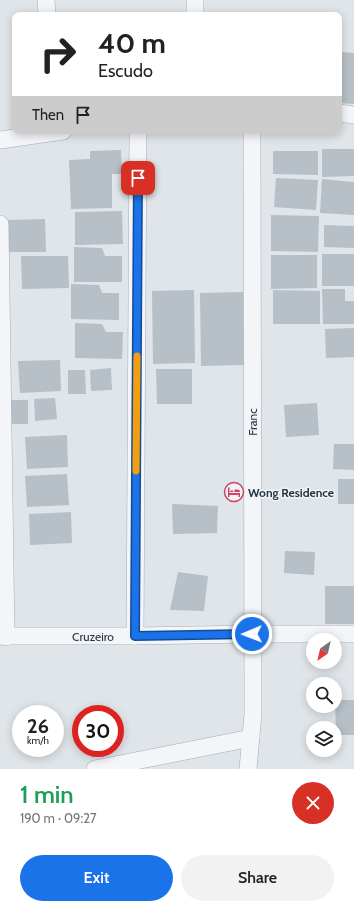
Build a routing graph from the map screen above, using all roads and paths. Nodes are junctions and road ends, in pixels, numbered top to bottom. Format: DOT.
graph roads {
  1 [pos="46,0"];
  2 [pos="195,0"];
  3 [pos="47,12"];
  4 [pos="195,12"];
  5 [pos="342,113"];
  6 [pos="354,114"];
  7 [pos="42,134"];
  8 [pos="138,134"];
  9 [pos="252,134"];
  10 [pos="0,140"];
  11 [pos="0,224"];
  12 [pos="252,634"];
  13 [pos="354,634"];
  14 [pos="135,636"];
  15 [pos="3,637"];
  16 [pos="251,738"];
  17 [pos="95,769"];
  18 [pos="248,769"];
  1 -- 3 [label="street"];
  2 -- 4 [label="street"];
  5 -- 6 [label="street"];
  7 -- 10 [label="street"];
  8 -- 14 [label="street"];
  9 -- 12 [label="street, Franc"];
  11 -- 15 [label="street"];
  12 -- 13 [label="street, Cruzeiro"];
  12 -- 14 [label="street, Cruzeiro"];
  12 -- 16 [label="street, Franc"];
  14 -- 15 [label="street, Cruzeiro"];
  16 -- 17 [label="street"];
  16 -- 18 [label="street, Franc"];
}
